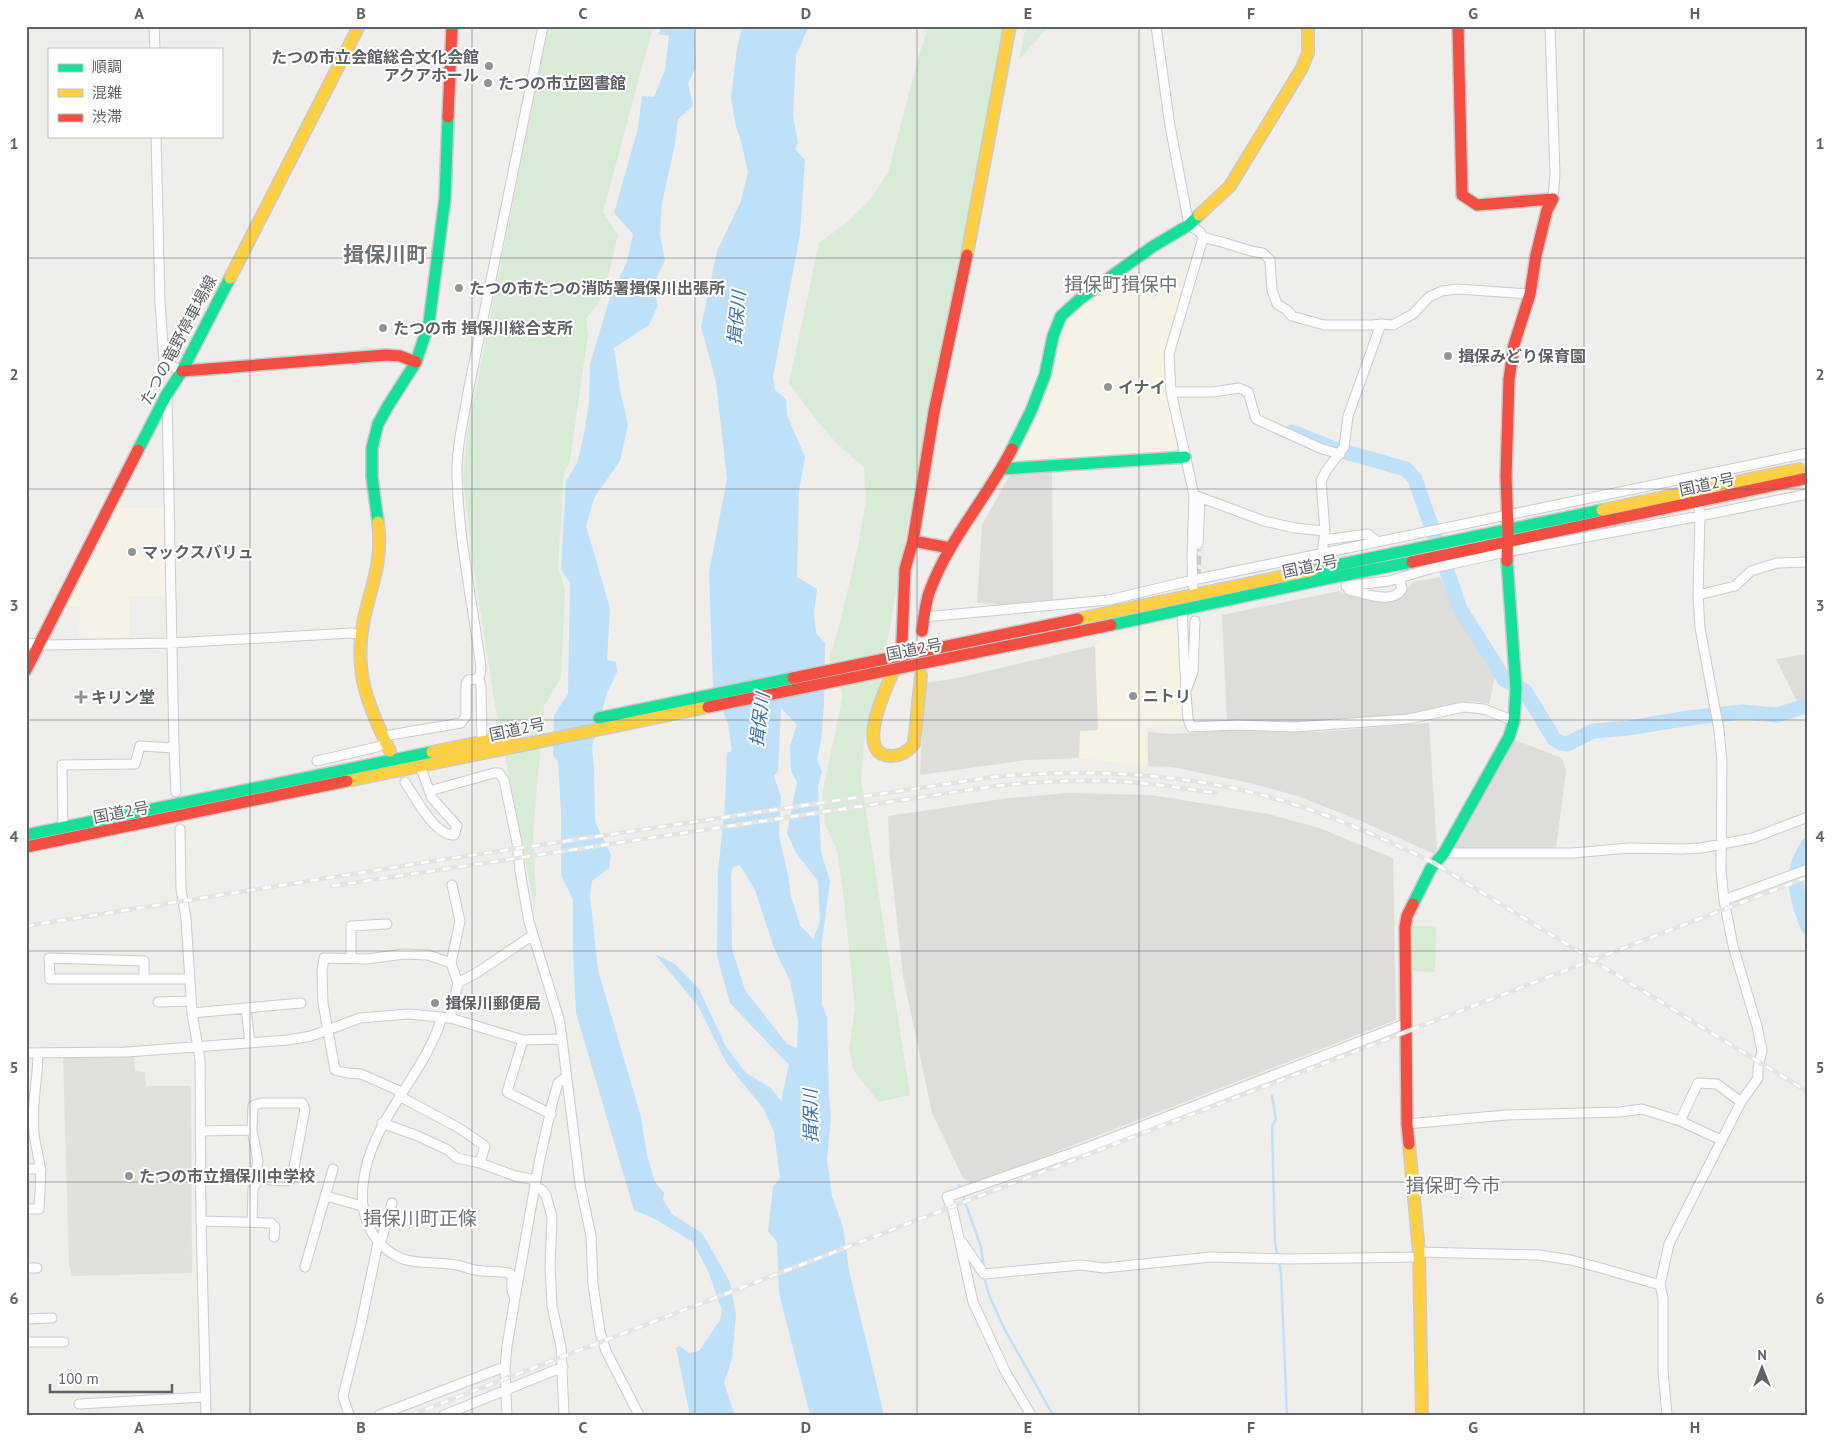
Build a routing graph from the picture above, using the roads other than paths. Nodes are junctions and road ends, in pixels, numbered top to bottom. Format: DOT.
graph roads {
  1 [pos="154,26"];
  2 [pos="359,26"];
  3 [pos="452,26"];
  4 [pos="543,26"];
  5 [pos="1010,26"];
  6 [pos="1156,26"];
  7 [pos="1308,26"];
  8 [pos="1458,26"];
  9 [pos="1550,26"];
  10 [pos="155,48"];
  11 [pos="156,138"];
  12 [pos="1553,199"];
  13 [pos="1189,225"];
  14 [pos="1203,238"];
  15 [pos="1530,294"];
  16 [pos="1381,324"];
  17 [pos="416,362"];
  18 [pos="182,371"];
  19 [pos="1171,392"];
  20 [pos="167,394"];
  21 [pos="1808,453"];
  22 [pos="1340,454"];
  23 [pos="1185,457"];
  24 [pos="1808,467"];
  25 [pos="1002,469"];
  26 [pos="1808,478"];
  27 [pos="1808,494"];
  28 [pos="1197,497"];
  29 [pos="1698,502"];
  30 [pos="1508,515"];
  31 [pos="1700,516"];
  32 [pos="1325,536"];
  33 [pos="1375,540"];
  34 [pos="1507,541"];
  35 [pos="913,542"];
  36 [pos="950,548"];
  37 [pos="1197,550"];
  38 [pos="1322,554"];
  39 [pos="1808,562"];
  40 [pos="1324,567"];
  41 [pos="1193,580"];
  42 [pos="1400,580"];
  43 [pos="1343,581"];
  44 [pos="1194,595"];
  45 [pos="1698,595"];
  46 [pos="1182,611"];
  47 [pos="924,617"];
  48 [pos="1195,621"];
  49 [pos="922,631"];
  50 [pos="361,635"];
  51 [pos="26,643"];
  52 [pos="172,643"];
  53 [pos="39,644"];
  54 [pos="903,656"];
  55 [pos="894,669"];
  56 [pos="26,670"];
  57 [pos="921,675"];
  58 [pos="477,680"];
  59 [pos="1186,693"];
  60 [pos="1514,721"];
  61 [pos="482,740"];
  62 [pos="501,743"];
  63 [pos="387,744"];
  64 [pos="174,748"];
  65 [pos="317,761"];
  66 [pos="420,766"];
  67 [pos="405,782"];
  68 [pos="429,791"];
  69 [pos="176,792"];
  70 [pos="1808,817"];
  71 [pos="64,828"];
  72 [pos="180,829"];
  73 [pos="26,835"];
  74 [pos="1722,845"];
  75 [pos="26,847"];
  76 [pos="1444,853"];
  77 [pos="1808,869"];
  78 [pos="452,885"];
  79 [pos="1724,900"];
  80 [pos="387,924"];
  81 [pos="533,935"];
  82 [pos="351,958"];
  83 [pos="451,963"];
  84 [pos="144,979"];
  85 [pos="190,979"];
  86 [pos="458,983"];
  87 [pos="191,1001"];
  88 [pos="158,1002"];
  89 [pos="301,1004"];
  90 [pos="246,1008"];
  91 [pos="192,1013"];
  92 [pos="446,1018"];
  93 [pos="1405,1024"];
  94 [pos="328,1030"];
  95 [pos="562,1039"];
  96 [pos="523,1040"];
  97 [pos="250,1043"];
  98 [pos="198,1048"];
  99 [pos="26,1053"];
  100 [pos="38,1053"];
  101 [pos="566,1076"];
  102 [pos="30,1091"];
  103 [pos="401,1094"];
  104 [pos="1742,1102"];
  105 [pos="551,1114"];
  106 [pos="1680,1121"];
  107 [pos="382,1124"];
  108 [pos="1406,1124"];
  109 [pos="252,1130"];
  110 [pos="200,1131"];
  111 [pos="30,1133"];
  112 [pos="1721,1140"];
  113 [pos="480,1163"];
  114 [pos="26,1169"];
  115 [pos="41,1169"];
  116 [pos="333,1169"];
  117 [pos="259,1179"];
  118 [pos="535,1185"];
  119 [pos="326,1196"];
  120 [pos="392,1203"];
  121 [pos="362,1206"];
  122 [pos="26,1209"];
  123 [pos="201,1221"];
  124 [pos="252,1222"];
  125 [pos="274,1237"];
  126 [pos="959,1238"];
  127 [pos="379,1244"];
  128 [pos="1420,1254"];
  129 [pos="305,1267"];
  130 [pos="26,1268"];
  131 [pos="36,1268"];
  132 [pos="1660,1286"];
  133 [pos="515,1298"];
  134 [pos="52,1318"];
  135 [pos="26,1319"];
  136 [pos="26,1342"];
  137 [pos="64,1342"];
  138 [pos="563,1367"];
  139 [pos="506,1369"];
  140 [pos="506,1389"];
  141 [pos="205,1397"];
  142 [pos="79,1404"];
  143 [pos="461,1412"];
  144 [pos="206,1415"];
  145 [pos="349,1415"];
  146 [pos="379,1415"];
  147 [pos="444,1415"];
  148 [pos="507,1415"];
  149 [pos="564,1415"];
  150 [pos="639,1415"];
  151 [pos="1031,1415"];
  152 [pos="1422,1415"];
  153 [pos="1667,1415"];
  1 -- 10 [label="street"];
  2 -- 18 [label="main road, たつの竜野停車場線"];
  3 -- 17 [label="main road"];
  4 -- 58 [label="street"];
  5 -- 35 [label="main road"];
  6 -- 13 [label="street"];
  7 -- 13 [label="main road"];
  8 -- 12 [label="main road"];
  9 -- 12 [label="street"];
  11 -- 18 [label="street"];
  12 -- 15 [label="main road"];
  13 -- 14 [label="street"];
  13 -- 25 [label="main road"];
  14 -- 16 [label="street"];
  14 -- 19 [label="street"];
  15 -- 16 [label="street"];
  15 -- 30 [label="main road"];
  16 -- 22 [label="street"];
  17 -- 18 [label="main road"];
  17 -- 50 [label="main road"];
  18 -- 20 [label="main road, たつの竜野停車場線"];
  19 -- 22 [label="street"];
  19 -- 23 [label="street"];
  20 -- 52 [label="street"];
  20 -- 53 [label="main road, たつの竜野停車場線"];
  21 -- 30 [label="street"];
  22 -- 32 [label="street"];
  23 -- 25 [label="main road"];
  23 -- 28 [label="street"];
  24 -- 34 [label="main road, 国道2号"];
  25 -- 36 [label="main road"];
  26 -- 29 [label="main road, 国道2号"];
  27 -- 31 [label="street"];
  28 -- 32 [label="street"];
  28 -- 37 [label="street"];
  28 -- 41 [label="street"];
  29 -- 31 [label="street"];
  29 -- 34 [label="main road, 国道2号"];
  30 -- 34 [label="main road"];
  30 -- 38 [label="street"];
  31 -- 34 [label="street"];
  31 -- 45 [label="street"];
  32 -- 33 [label="street"];
  32 -- 38 [label="street"];
  34 -- 40 [label="main road, 国道2号"];
  34 -- 43 [label="main road, 国道2号"];
  34 -- 60 [label="main road"];
  35 -- 36 [label="main road"];
  35 -- 54 [label="main road"];
  36 -- 47 [label="main road"];
  38 -- 40 [label="street"];
  38 -- 41 [label="street"];
  39 -- 45 [label="street"];
  40 -- 44 [label="main road, 国道2号"];
  41 -- 44 [label="street"];
  41 -- 47 [label="street"];
  42 -- 43 [label="street"];
  43 -- 46 [label="main road, 国道2号"];
  44 -- 54 [label="main road, 国道2号"];
  45 -- 74 [label="street"];
  46 -- 55 [label="main road, 国道2号"];
  46 -- 59 [label="street"];
  47 -- 49 [label="main road"];
  48 -- 59 [label="street"];
  50 -- 52 [label="street"];
  50 -- 63 [label="main road"];
  51 -- 53 [label="street"];
  52 -- 53 [label="street"];
  52 -- 64 [label="street"];
  53 -- 56 [label="main road, たつの竜野停車場線"];
  54 -- 62 [label="main road, 国道2号"];
  55 -- 57 [label="main road"];
  55 -- 62 [label="main road, 国道2号"];
  58 -- 61 [label="street"];
  58 -- 63 [label="street"];
  59 -- 60 [label="street"];
  60 -- 76 [label="main road"];
  61 -- 62 [label="main road, 国道2号"];
  61 -- 71 [label="main road, 国道2号"];
  62 -- 66 [label="main road, 国道2号"];
  63 -- 65 [label="street"];
  64 -- 69 [label="street"];
  64 -- 71 [label="street"];
  66 -- 68 [label="street"];
  66 -- 75 [label="main road, 国道2号"];
  67 -- 68 [label="street"];
  68 -- 81 [label="street"];
  70 -- 74 [label="street"];
  71 -- 73 [label="main road, 国道2号"];
  72 -- 85 [label="street"];
  74 -- 76 [label="street"];
  74 -- 79 [label="street"];
  76 -- 93 [label="main road"];
  77 -- 79 [label="street"];
  78 -- 83 [label="street"];
  79 -- 104 [label="street"];
  80 -- 82 [label="street"];
  81 -- 86 [label="street"];
  81 -- 95 [label="street"];
  82 -- 83 [label="street"];
  82 -- 94 [label="street"];
  83 -- 86 [label="street"];
  84 -- 84 [label="street"];
  84 -- 85 [label="street"];
  85 -- 87 [label="street"];
  86 -- 92 [label="street"];
  87 -- 88 [label="street"];
  87 -- 91 [label="street"];
  89 -- 90 [label="street"];
  90 -- 91 [label="street"];
  90 -- 97 [label="street"];
  91 -- 98 [label="street"];
  92 -- 94 [label="street"];
  92 -- 96 [label="street"];
  92 -- 103 [label="street"];
  93 -- 108 [label="main road"];
  93 -- 126 [label="street"];
  94 -- 97 [label="street"];
  94 -- 103 [label="street"];
  95 -- 96 [label="street"];
  95 -- 101 [label="street"];
  96 -- 105 [label="street"];
  97 -- 98 [label="street"];
  98 -- 100 [label="street"];
  98 -- 110 [label="street"];
  99 -- 100 [label="street"];
  100 -- 102 [label="street"];
  101 -- 105 [label="street"];
  101 -- 150 [label="street"];
  102 -- 111 [label="street"];
  103 -- 107 [label="street"];
  103 -- 113 [label="street"];
  104 -- 106 [label="street"];
  104 -- 112 [label="street"];
  105 -- 118 [label="street"];
  106 -- 108 [label="street"];
  106 -- 112 [label="street"];
  107 -- 113 [label="street"];
  107 -- 121 [label="street"];
  108 -- 128 [label="main road"];
  109 -- 110 [label="street"];
  109 -- 117 [label="street"];
  109 -- 117 [label="street"];
  110 -- 123 [label="street"];
  111 -- 115 [label="street"];
  112 -- 132 [label="street"];
  113 -- 118 [label="street"];
  114 -- 115 [label="street"];
  115 -- 122 [label="street"];
  116 -- 119 [label="street"];
  117 -- 124 [label="street"];
  118 -- 133 [label="street"];
  118 -- 138 [label="street"];
  119 -- 121 [label="street"];
  119 -- 129 [label="street"];
  120 -- 127 [label="street"];
  121 -- 127 [label="street"];
  123 -- 124 [label="street"];
  123 -- 141 [label="street"];
  124 -- 125 [label="street"];
  126 -- 128 [label="street"];
  126 -- 151 [label="street"];
  127 -- 133 [label="street"];
  127 -- 145 [label="street"];
  128 -- 132 [label="street"];
  128 -- 152 [label="main road"];
  130 -- 131 [label="street"];
  132 -- 153 [label="street"];
  133 -- 139 [label="street"];
  134 -- 135 [label="street"];
  136 -- 137 [label="street"];
  138 -- 140 [label="street"];
  138 -- 149 [label="street"];
  139 -- 140 [label="street"];
  139 -- 146 [label="street"];
  140 -- 143 [label="street"];
  140 -- 148 [label="street"];
  141 -- 142 [label="street"];
  141 -- 144 [label="street"];
  143 -- 147 [label="street"];
}
